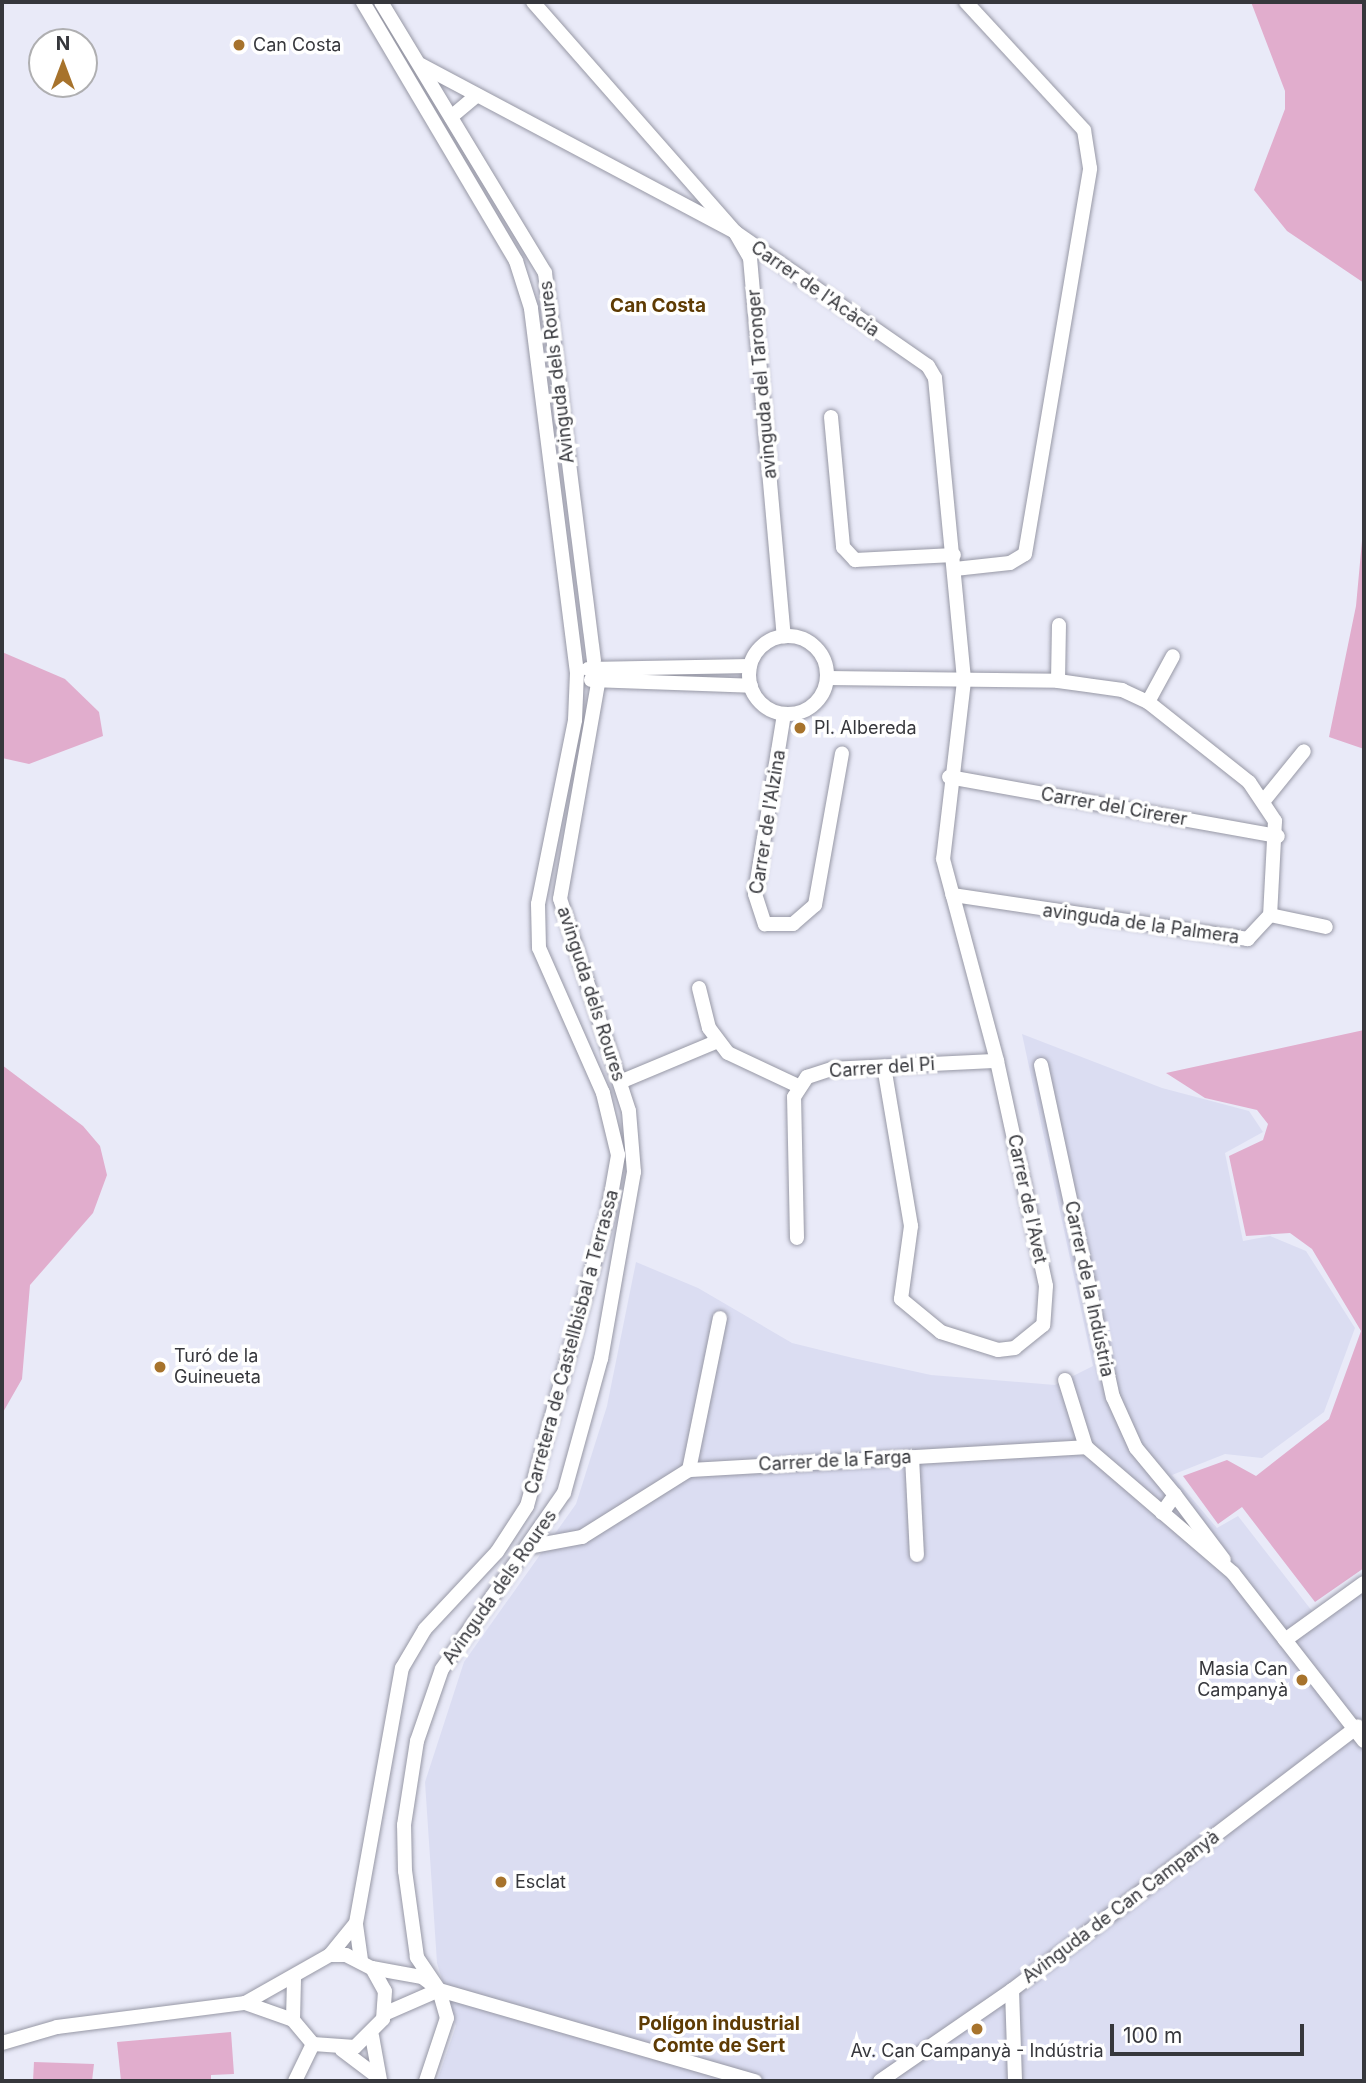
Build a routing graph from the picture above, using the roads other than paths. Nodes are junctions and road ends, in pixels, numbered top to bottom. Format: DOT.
graph roads {
  1 [pos="363,2"];
  2 [pos="381,2"];
  3 [pos="533,2"];
  4 [pos="965,2"];
  5 [pos="421,65"];
  6 [pos="477,95"];
  7 [pos="452,117"];
  8 [pos="735,232"];
  9 [pos="831,417"];
  10 [pos="954,562"];
  11 [pos="1059,625"];
  12 [pos="575,635"];
  13 [pos="784,636"];
  14 [pos="1173,656"];
  15 [pos="597,663"];
  16 [pos="750,666"];
  17 [pos="577,673"];
  18 [pos="827,678"];
  19 [pos="964,681"];
  20 [pos="1058,681"];
  21 [pos="598,684"];
  22 [pos="751,687"];
  23 [pos="1148,702"];
  24 [pos="785,714"];
  25 [pos="575,720"];
  26 [pos="1304,751"];
  27 [pos="842,753"];
  28 [pos="949,777"];
  29 [pos="1266,798"];
  30 [pos="1278,836"];
  31 [pos="952,895"];
  32 [pos="1270,915"];
  33 [pos="1326,927"];
  34 [pos="699,988"];
  35 [pos="718,1041"];
  36 [pos="997,1061"];
  37 [pos="1041,1065"];
  38 [pos="884,1067"];
  39 [pos="620,1082"];
  40 [pos="798,1087"];
  41 [pos="626,1220"];
  42 [pos="797,1238"];
  43 [pos="720,1318"];
  44 [pos="1065,1380"];
  45 [pos="1086,1447"];
  46 [pos="912,1457"];
  47 [pos="689,1470"];
  48 [pos="1175,1495"];
  49 [pos="1162,1513"];
  50 [pos="533,1546"];
  51 [pos="917,1555"];
  52 [pos="1233,1573"];
  53 [pos="1364,1583"];
  54 [pos="1285,1640"];
  55 [pos="1358,1726"];
  56 [pos="1364,1741"];
  57 [pos="356,1923"];
  58 [pos="330,1955"];
  59 [pos="367,1964"];
  60 [pos="294,1979"];
  61 [pos="439,1990"];
  62 [pos="1012,1990"];
  63 [pos="245,2003"];
  64 [pos="384,2014"];
  65 [pos="293,2020"];
  66 [pos="372,2036"];
  67 [pos="2,2043"];
  68 [pos="313,2044"];
  69 [pos="342,2050"];
  70 [pos="380,2080"];
  71 [pos="295,2081"];
  72 [pos="426,2081"];
  73 [pos="755,2081"];
  74 [pos="880,2081"];
  75 [pos="1015,2081"];
  1 -- 12 [label="street"];
  2 -- 5 [label="street, Avinguda dels Roures"];
  3 -- 8 [label="street, avinguda del Taronger"];
  4 -- 10 [label="street"];
  5 -- 6 [label="street, Carrer de l'Acàcia"];
  5 -- 7 [label="street, Avinguda dels Roures"];
  6 -- 7 [label="street"];
  6 -- 8 [label="street, Carrer de l'Acàcia"];
  7 -- 15 [label="street, Avinguda dels Roures"];
  8 -- 10 [label="street, Carrer de l'Acàcia"];
  8 -- 13 [label="street, avinguda del Taronger"];
  9 -- 10 [label="street"];
  10 -- 19 [label="street, Carrer de l'Acàcia"];
  11 -- 20 [label="street"];
  12 -- 15 [label="street"];
  12 -- 17 [label="street"];
  13 -- 16 [label="street"];
  13 -- 18 [label="street"];
  14 -- 23 [label="street"];
  15 -- 16 [label="street"];
  15 -- 17 [label="street"];
  15 -- 21 [label="street, Avinguda dels Roures"];
  16 -- 22 [label="street"];
  17 -- 21 [label="street"];
  17 -- 25 [label="street"];
  18 -- 19 [label="street"];
  18 -- 24 [label="street"];
  19 -- 20 [label="street"];
  19 -- 28 [label="street, Carrer de l'Avet"];
  20 -- 23 [label="street"];
  21 -- 22 [label="street"];
  21 -- 25 [label="street"];
  21 -- 39 [label="street, avinguda dels Roures"];
  22 -- 24 [label="street"];
  23 -- 29 [label="street"];
  24 -- 27 [label="street, Carrer de l'Alzina"];
  25 -- 57 [label="street, Carretera de Castellbisbal a Terrassa"];
  26 -- 29 [label="street"];
  28 -- 30 [label="street, Carrer del Cirerer"];
  28 -- 31 [label="street, Carrer de l'Avet"];
  29 -- 30 [label="street"];
  30 -- 32 [label="street"];
  31 -- 32 [label="street, avinguda de la Palmera"];
  31 -- 36 [label="street, Carrer de l'Avet"];
  32 -- 33 [label="street"];
  34 -- 35 [label="street"];
  35 -- 39 [label="street"];
  35 -- 40 [label="street"];
  36 -- 38 [label="street, Carrer del Pi"];
  36 -- 38 [label="street, Carrer de l'Avet"];
  37 -- 48 [label="street, Carrer de la Indústria"];
  38 -- 40 [label="street, Carrer del Pi"];
  39 -- 41 [label="street, avinguda dels Roures"];
  40 -- 42 [label="street"];
  41 -- 50 [label="street, Avinguda dels Roures"];
  43 -- 47 [label="street"];
  44 -- 45 [label="street"];
  45 -- 46 [label="street, Carrer de la Farga"];
  45 -- 49 [label="street, Carrer de la Indústria"];
  46 -- 47 [label="street, Carrer de la Farga"];
  46 -- 51 [label="street"];
  47 -- 50 [label="street, Carrer de la Farga"];
  48 -- 49 [label="street"];
  48 -- 52 [label="street, Carrer de la Indústria"];
  49 -- 52 [label="street, Carrer de la Indústria"];
  50 -- 61 [label="street, Avinguda dels Roures"];
  52 -- 54 [label="street, Carrer de la Indústria"];
  53 -- 54 [label="street"];
  54 -- 55 [label="street, Carrer de la Indústria"];
  55 -- 56 [label="street, Carrer de la Indústria"];
  55 -- 62 [label="street, Avinguda de Can Campanyà"];
  57 -- 58 [label="street, Carretera de Castellbisbal a Terrassa"];
  57 -- 59 [label="street, Carretera de Castellbisbal a Terrassa"];
  58 -- 59 [label="street"];
  58 -- 60 [label="street"];
  59 -- 61 [label="street"];
  59 -- 64 [label="street"];
  60 -- 63 [label="street"];
  60 -- 65 [label="street"];
  61 -- 64 [label="street"];
  61 -- 72 [label="street"];
  61 -- 73 [label="street"];
  62 -- 74 [label="street, Avinguda de Can Campanyà"];
  62 -- 75 [label="street"];
  63 -- 65 [label="street"];
  63 -- 67 [label="street"];
  64 -- 66 [label="street"];
  65 -- 68 [label="street"];
  66 -- 69 [label="street"];
  66 -- 70 [label="street"];
  68 -- 69 [label="street"];
  68 -- 71 [label="street"];
  69 -- 70 [label="street"];
}
